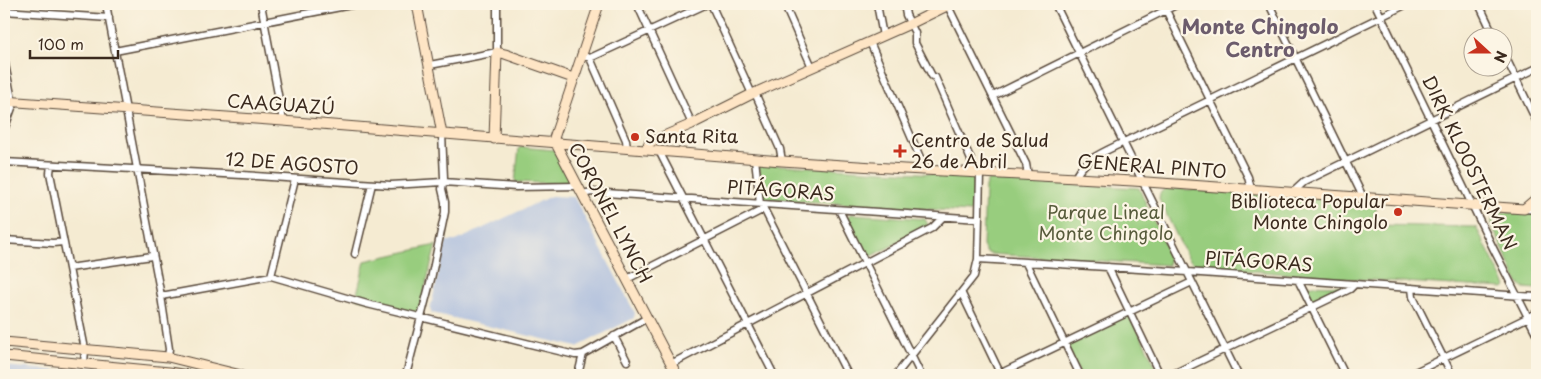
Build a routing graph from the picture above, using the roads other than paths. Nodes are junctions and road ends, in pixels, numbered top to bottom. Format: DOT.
graph roads {
  1 [pos="106,4"];
  2 [pos="262,4"];
  3 [pos="356,4"];
  4 [pos="418,4"];
  5 [pos="498,4"];
  6 [pos="599,4"];
  7 [pos="637,4"];
  8 [pos="707,4"];
  9 [pos="711,4"];
  10 [pos="784,4"];
  11 [pos="877,4"];
  12 [pos="904,4"];
  13 [pos="949,4"];
  14 [pos="1055,4"];
  15 [pos="1178,4"];
  16 [pos="1269,4"];
  17 [pos="1375,4"];
  18 [pos="1407,4"];
  19 [pos="1479,4"];
  20 [pos="1164,7"];
  21 [pos="4,11"];
  22 [pos="1381,16"];
  23 [pos="108,18"];
  24 [pos="265,21"];
  25 [pos="910,24"];
  26 [pos="1490,28"];
  27 [pos="649,30"];
  28 [pos="883,36"];
  29 [pos="870,42"];
  30 [pos="115,50"];
  31 [pos="497,52"];
  32 [pos="1079,53"];
  33 [pos="586,57"];
  34 [pos="4,59"];
  35 [pos="1295,59"];
  36 [pos="430,65"];
  37 [pos="812,67"];
  38 [pos="1537,68"];
  39 [pos="574,78"];
  40 [pos="1515,79"];
  41 [pos="754,94"];
  42 [pos="993,96"];
  43 [pos="1210,101"];
  44 [pos="8,102"];
  45 [pos="126,109"];
  46 [pos="1432,120"];
  47 [pos="283,121"];
  48 [pos="1537,122"];
  49 [pos="692,124"];
  50 [pos="4,130"];
  51 [pos="442,134"];
  52 [pos="494,139"];
  53 [pos="1124,142"];
  54 [pos="556,144"];
  55 [pos="627,149"];
  56 [pos="646,150"];
  57 [pos="659,152"];
  58 [pos="755,159"];
  59 [pos="782,161"];
  60 [pos="1347,161"];
  61 [pos="4,162"];
  62 [pos="51,165"];
  63 [pos="137,170"];
  64 [pos="923,170"];
  65 [pos="976,173"];
  66 [pos="1028,175"];
  67 [pos="1075,178"];
  68 [pos="295,179"];
  69 [pos="443,182"];
  70 [pos="1143,182"];
  71 [pos="372,184"];
  72 [pos="1251,189"];
  73 [pos="580,190"];
  74 [pos="1292,193"];
  75 [pos="1363,197"];
  76 [pos="1537,198"];
  77 [pos="683,199"];
  78 [pos="1473,206"];
  79 [pos="762,207"];
  80 [pos="1524,209"];
  81 [pos="839,210"];
  82 [pos="1537,210"];
  83 [pos="943,217"];
  84 [pos="979,219"];
  85 [pos="4,240"];
  86 [pos="704,240"];
  87 [pos="63,242"];
  88 [pos="355,254"];
  89 [pos="152,256"];
  90 [pos="978,259"];
  91 [pos="1026,263"];
  92 [pos="864,264"];
  93 [pos="1108,267"];
  94 [pos="69,268"];
  95 [pos="1188,272"];
  96 [pos="271,276"];
  97 [pos="627,279"];
  98 [pos="1298,280"];
  99 [pos="1192,282"];
  100 [pos="1355,284"];
  101 [pos="1412,288"];
  102 [pos="808,294"];
  103 [pos="962,294"];
  104 [pos="161,296"];
  105 [pos="1518,296"];
  106 [pos="1537,297"];
  107 [pos="1312,307"];
  108 [pos="1129,312"];
  109 [pos="1537,313"];
  110 [pos="421,318"];
  111 [pos="647,318"];
  112 [pos="1529,318"];
  113 [pos="747,324"];
  114 [pos="1537,335"];
  115 [pos="614,336"];
  116 [pos="4,342"];
  117 [pos="1064,343"];
  118 [pos="85,349"];
  119 [pos="1226,349"];
  120 [pos="583,354"];
  121 [pos="4,356"];
  122 [pos="911,356"];
  123 [pos="168,357"];
  124 [pos="1444,359"];
  125 [pos="627,362"];
  126 [pos="84,364"];
  127 [pos="671,364"];
  128 [pos="188,375"];
  129 [pos="241,375"];
  130 [pos="406,375"];
  131 [pos="578,375"];
  132 [pos="676,375"];
  133 [pos="774,375"];
  134 [pos="848,375"];
  135 [pos="896,375"];
  136 [pos="920,375"];
  137 [pos="999,375"];
  138 [pos="1080,375"];
  139 [pos="1160,375"];
  140 [pos="1171,375"];
  141 [pos="1238,375"];
  142 [pos="1345,375"];
  143 [pos="1409,375"];
  144 [pos="1452,375"];
  1 -- 23 [label="street"];
  2 -- 24 [label="street"];
  3 -- 24 [label="street"];
  4 -- 36 [label="main road"];
  5 -- 31 [label="street"];
  6 -- 33 [label="main road, CORONEL LYNCH"];
  7 -- 27 [label="street"];
  8 -- 27 [label="street"];
  9 -- 41 [label="street"];
  10 -- 37 [label="street"];
  11 -- 28 [label="street"];
  12 -- 25 [label="street"];
  13 -- 25 [label="main road"];
  13 -- 42 [label="street"];
  14 -- 32 [label="street"];
  15 -- 20 [label="street"];
  16 -- 35 [label="street"];
  17 -- 22 [label="street, DIRK KLOOSTERMAN"];
  18 -- 22 [label="street"];
  19 -- 26 [label="street"];
  20 -- 32 [label="street"];
  20 -- 43 [label="street"];
  21 -- 23 [label="street"];
  22 -- 35 [label="street"];
  22 -- 46 [label="street, DIRK KLOOSTERMAN"];
  23 -- 30 [label="street"];
  24 -- 30 [label="street"];
  24 -- 47 [label="street"];
  25 -- 28 [label="main road"];
  25 -- 65 [label="street"];
  27 -- 33 [label="street"];
  27 -- 49 [label="street"];
  28 -- 29 [label="main road"];
  29 -- 37 [label="main road"];
  29 -- 64 [label="street"];
  30 -- 45 [label="street"];
  31 -- 36 [label="street"];
  31 -- 39 [label="main road"];
  31 -- 52 [label="main road"];
  32 -- 42 [label="street"];
  32 -- 53 [label="street"];
  33 -- 39 [label="main road, CORONEL LYNCH"];
  33 -- 55 [label="street"];
  34 -- 44 [label="street"];
  35 -- 43 [label="street"];
  35 -- 60 [label="street"];
  36 -- 51 [label="main road"];
  37 -- 41 [label="main road"];
  38 -- 40 [label="street"];
  39 -- 54 [label="main road, CORONEL LYNCH"];
  40 -- 46 [label="street"];
  40 -- 48 [label="street"];
  41 -- 49 [label="main road"];
  41 -- 59 [label="street"];
  42 -- 66 [label="street"];
  43 -- 53 [label="street"];
  43 -- 72 [label="street"];
  44 -- 45 [label="main road, CAAGUAZÚ"];
  44 -- 50 [label="street"];
  45 -- 47 [label="main road, CAAGUAZÚ"];
  45 -- 63 [label="street"];
  46 -- 60 [label="street"];
  46 -- 78 [label="street, DIRK KLOOSTERMAN"];
  47 -- 51 [label="main road, CAAGUAZÚ"];
  49 -- 56 [label="main road"];
  51 -- 52 [label="main road, CAAGUAZÚ"];
  51 -- 69 [label="street"];
  52 -- 54 [label="main road, CAAGUAZÚ"];
  53 -- 67 [label="street"];
  53 -- 70 [label="street"];
  54 -- 55 [label="main road, GENERAL PINTO"];
  54 -- 73 [label="main road, CORONEL LYNCH"];
  55 -- 56 [label="main road, GENERAL PINTO"];
  56 -- 57 [label="main road, GENERAL PINTO"];
  57 -- 58 [label="main road, GENERAL PINTO"];
  57 -- 77 [label="street"];
  58 -- 59 [label="main road, GENERAL PINTO"];
  58 -- 79 [label="street"];
  59 -- 64 [label="main road, GENERAL PINTO"];
  60 -- 74 [label="street"];
  60 -- 75 [label="street"];
  61 -- 62 [label="street, 12 DE AGOSTO"];
  62 -- 63 [label="street, 12 DE AGOSTO"];
  62 -- 87 [label="street"];
  63 -- 68 [label="street, 12 DE AGOSTO"];
  63 -- 89 [label="street"];
  64 -- 65 [label="main road, GENERAL PINTO"];
  65 -- 66 [label="main road, GENERAL PINTO"];
  65 -- 84 [label="street"];
  66 -- 67 [label="main road, GENERAL PINTO"];
  67 -- 70 [label="main road, GENERAL PINTO"];
  68 -- 71 [label="street, 12 DE AGOSTO"];
  68 -- 96 [label="street"];
  69 -- 71 [label="street, 12 DE AGOSTO"];
  69 -- 73 [label="street, 12 DE AGOSTO"];
  69 -- 110 [label="street"];
  70 -- 72 [label="main road, GENERAL PINTO"];
  70 -- 95 [label="street"];
  71 -- 88 [label="street"];
  72 -- 74 [label="main road, GENERAL PINTO"];
  73 -- 77 [label="street, PITÁGORAS"];
  73 -- 97 [label="main road, CORONEL LYNCH"];
  74 -- 75 [label="main road, GENERAL PINTO"];
  75 -- 78 [label="main road, GENERAL PINTO"];
  76 -- 80 [label="main road"];
  77 -- 79 [label="street, PITÁGORAS"];
  77 -- 86 [label="street"];
  78 -- 80 [label="main road, GENERAL PINTO"];
  78 -- 105 [label="street, DIRK KLOOSTERMAN"];
  79 -- 81 [label="street, PITÁGORAS"];
  79 -- 86 [label="street"];
  79 -- 102 [label="street"];
  80 -- 82 [label="street, GENERAL PINTO"];
  81 -- 83 [label="street, PITÁGORAS"];
  81 -- 92 [label="street"];
  83 -- 84 [label="street, PITÁGORAS"];
  83 -- 92 [label="street"];
  84 -- 90 [label="street"];
  85 -- 87 [label="street"];
  86 -- 97 [label="street"];
  86 -- 113 [label="street"];
  87 -- 94 [label="street"];
  89 -- 94 [label="street"];
  89 -- 104 [label="street"];
  90 -- 91 [label="street, PITÁGORAS"];
  90 -- 103 [label="street"];
  91 -- 93 [label="street, PITÁGORAS"];
  91 -- 117 [label="street"];
  92 -- 102 [label="street"];
  92 -- 122 [label="street"];
  93 -- 95 [label="street, PITÁGORAS"];
  93 -- 108 [label="street"];
  94 -- 118 [label="street"];
  95 -- 98 [label="street, PITÁGORAS"];
  95 -- 99 [label="street"];
  96 -- 104 [label="street"];
  96 -- 110 [label="street"];
  97 -- 111 [label="main road, CORONEL LYNCH"];
  98 -- 100 [label="street, PITÁGORAS"];
  98 -- 107 [label="street"];
  99 -- 108 [label="street"];
  99 -- 119 [label="street"];
  100 -- 101 [label="street, PITÁGORAS"];
  100 -- 107 [label="street"];
  101 -- 105 [label="street, PITÁGORAS"];
  101 -- 124 [label="street"];
  102 -- 113 [label="street"];
  102 -- 134 [label="street"];
  103 -- 122 [label="street"];
  103 -- 137 [label="street"];
  104 -- 123 [label="street"];
  105 -- 106 [label="street, PITÁGORAS"];
  105 -- 112 [label="street, DIRK KLOOSTERMAN"];
  107 -- 119 [label="street"];
  107 -- 142 [label="street"];
  108 -- 117 [label="street"];
  108 -- 139 [label="street"];
  109 -- 112 [label="street"];
  110 -- 120 [label="street"];
  110 -- 130 [label="street"];
  111 -- 115 [label="street"];
  111 -- 127 [label="main road, CORONEL LYNCH"];
  112 -- 114 [label="street, DIRK KLOOSTERMAN"];
  112 -- 124 [label="street"];
  113 -- 127 [label="street"];
  113 -- 133 [label="street"];
  115 -- 120 [label="street"];
  115 -- 125 [label="street"];
  116 -- 118 [label="main road"];
  117 -- 137 [label="street"];
  117 -- 138 [label="street"];
  118 -- 123 [label="main road"];
  118 -- 126 [label="street"];
  119 -- 140 [label="street"];
  119 -- 141 [label="street"];
  120 -- 131 [label="street"];
  121 -- 126 [label="main road"];
  122 -- 135 [label="street"];
  122 -- 136 [label="street"];
  123 -- 129 [label="main road"];
  124 -- 143 [label="street"];
  124 -- 144 [label="street"];
  126 -- 128 [label="main road"];
  127 -- 132 [label="main road, CORONEL LYNCH"];
}
